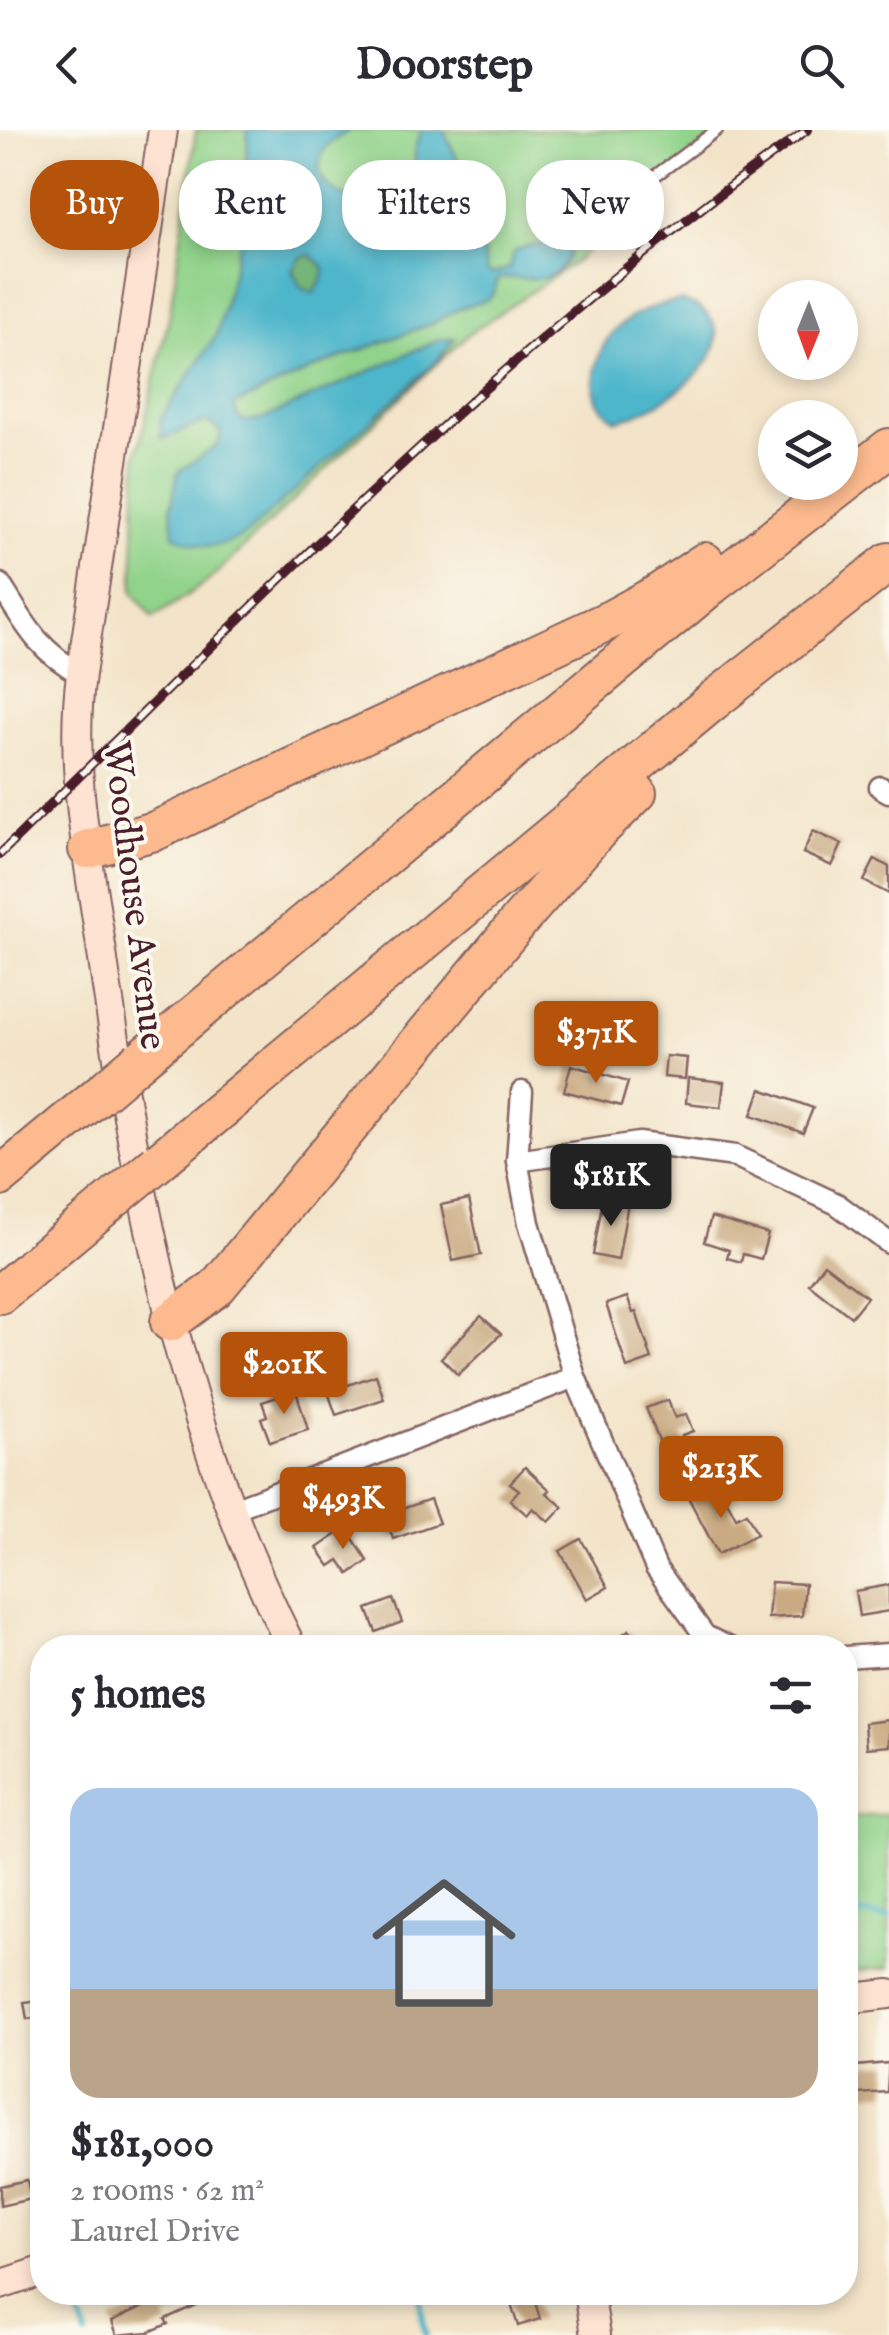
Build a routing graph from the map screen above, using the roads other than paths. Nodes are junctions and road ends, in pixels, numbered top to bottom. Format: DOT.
graph roads {
  1 [pos="163,130"];
  2 [pos="717,130"];
  3 [pos="664,169"];
  4 [pos="889,448"];
  5 [pos="812,505"];
  6 [pos="889,562"];
  7 [pos="0,584"];
  8 [pos="9,617"];
  9 [pos="80,674"];
  10 [pos="738,680"];
  11 [pos="88,849"];
  12 [pos="522,1092"];
  13 [pos="517,1161"];
  14 [pos="0,1177"];
  15 [pos="889,1243"];
  16 [pos="0,1294"];
  17 [pos="170,1322"];
  18 [pos="575,1378"];
  19 [pos="230,1510"];
  20 [pos="286,1635"];
  21 [pos="704,1635"];
  22 [pos="889,1654"];
  23 [pos="858,1655"];
  24 [pos="889,1994"];
  25 [pos="858,1998"];
  26 [pos="30,2275"];
  27 [pos="0,2285"];
  28 [pos="590,2305"];
  29 [pos="596,2335"];
  1 -- 9 [label="main road, Woodhouse Avenue"];
  2 -- 3 [label="lane"];
  4 -- 5 [label="highway"];
  5 -- 11 [label="highway"];
  5 -- 14 [label="highway, bridge"];
  6 -- 10 [label="highway"];
  7 -- 8 [label="street"];
  8 -- 9 [label="street"];
  9 -- 11 [label="main road, Woodhouse Avenue"];
  10 -- 16 [label="highway, bridge"];
  10 -- 17 [label="highway"];
  11 -- 17 [label="main road, Woodhouse Avenue"];
  12 -- 13 [label="street"];
  13 -- 15 [label="street"];
  13 -- 18 [label="street"];
  17 -- 19 [label="main road, Woodhouse Avenue"];
  18 -- 19 [label="street"];
  18 -- 21 [label="street"];
  19 -- 20 [label="main road, Woodhouse Avenue"];
  22 -- 23 [label="street"];
  24 -- 25 [label="main road"];
  26 -- 27 [label="main road"];
  28 -- 29 [label="main road"];
}
